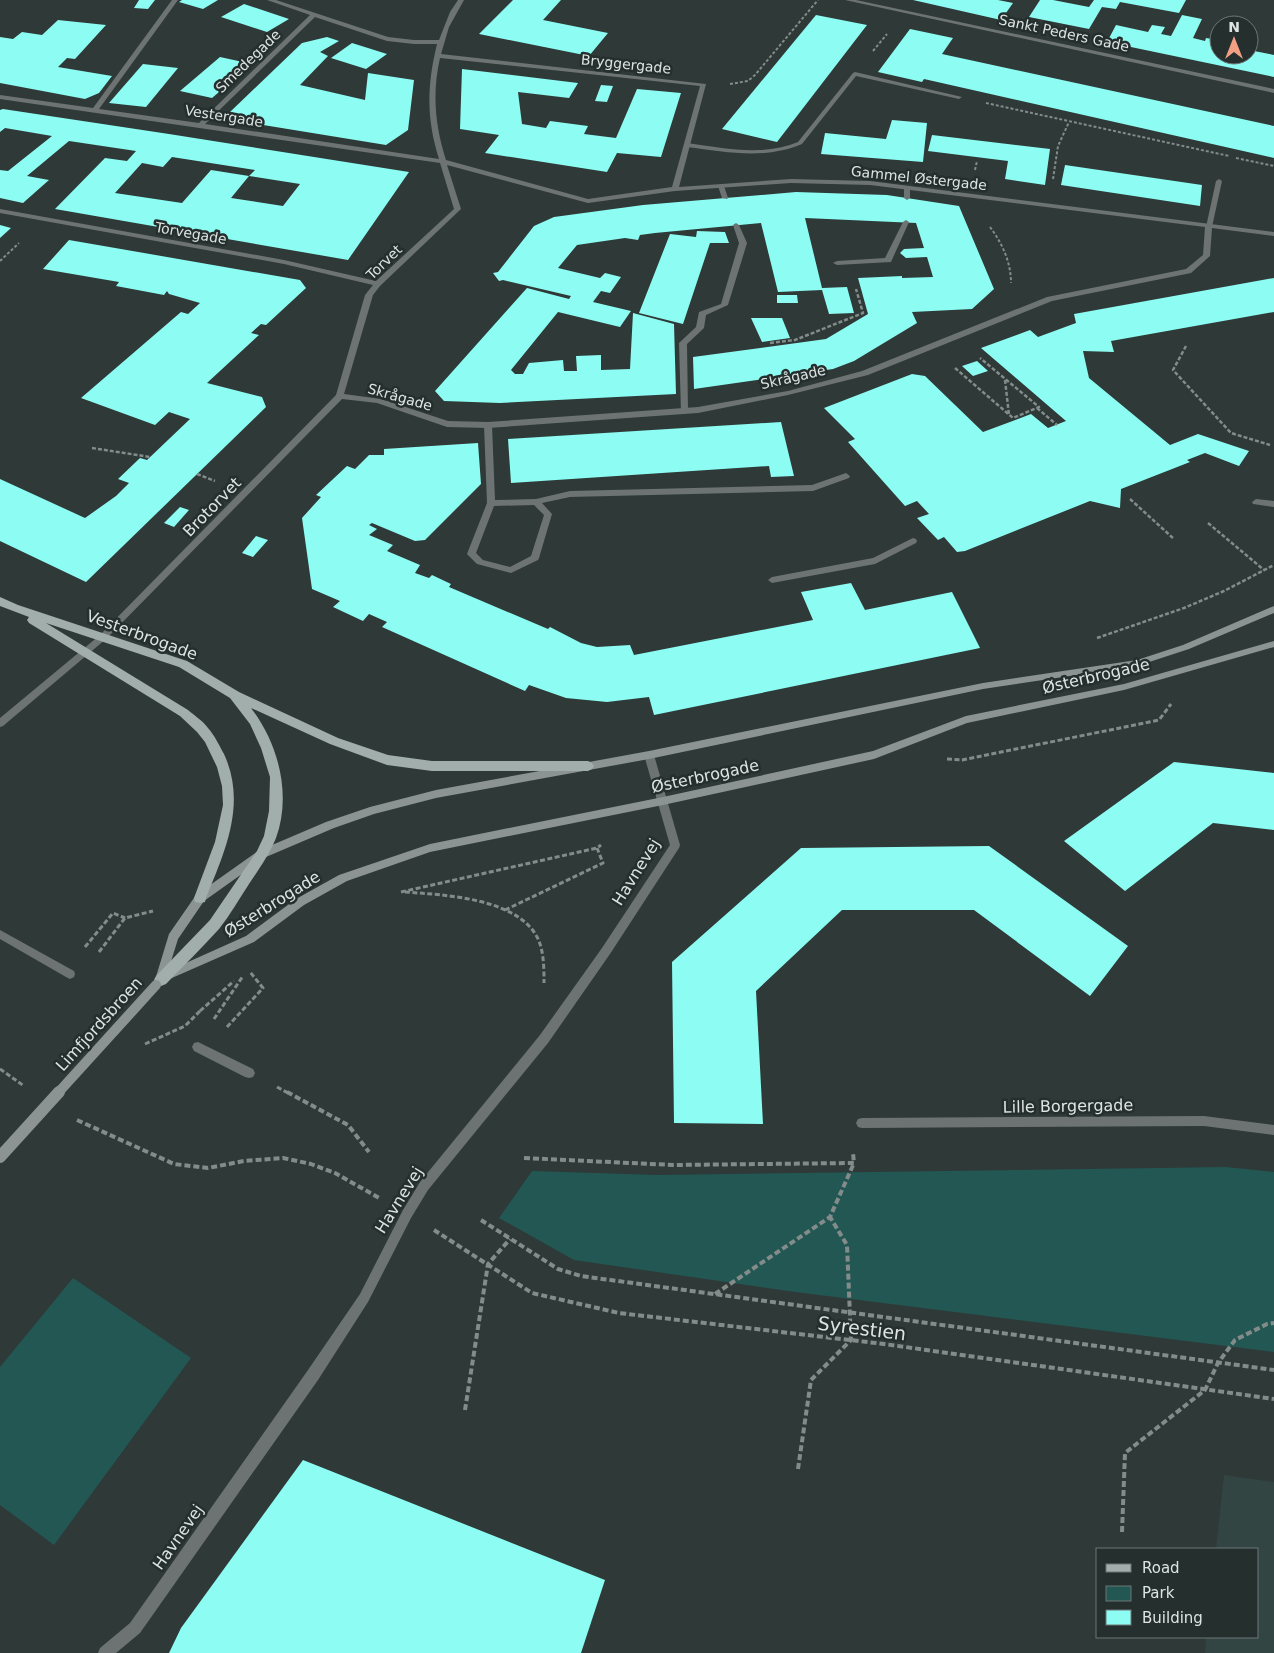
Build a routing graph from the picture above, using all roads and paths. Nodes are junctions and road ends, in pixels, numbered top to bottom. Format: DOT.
graph roads {
  1 [pos="175,0"];
  2 [pos="270,0"];
  3 [pos="462,0"];
  4 [pos="818,0"];
  5 [pos="848,0"];
  6 [pos="313,15"];
  7 [pos="882,40"];
  8 [pos="442,42"];
  9 [pos="872,52"];
  10 [pos="438,56"];
  11 [pos="704,85"];
  12 [pos="1274,91"];
  13 [pos="0,97"];
  14 [pos="959,97"];
  15 [pos="95,110"];
  16 [pos="1069,122"];
  17 [pos="200,125"];
  18 [pos="688,144"];
  19 [pos="444,162"];
  20 [pos="1274,166"];
  21 [pos="1218,181"];
  22 [pos="721,186"];
  23 [pos="907,188"];
  24 [pos="675,190"];
  25 [pos="969,196"];
  26 [pos="725,198"];
  27 [pos="907,198"];
  28 [pos="1049,206"];
  29 [pos="0,211"];
  30 [pos="906,222"];
  31 [pos="736,225"];
  32 [pos="1209,228"];
  33 [pos="1274,234"];
  34 [pos="837,263"];
  35 [pos="377,284"];
  36 [pos="863,313"];
  37 [pos="1006,316"];
  38 [pos="955,337"];
  39 [pos="770,344"];
  40 [pos="1186,346"];
  41 [pos="930,347"];
  42 [pos="1005,379"];
  43 [pos="340,396"];
  44 [pos="1037,408"];
  45 [pos="684,411"];
  46 [pos="1009,415"];
  47 [pos="488,425"];
  48 [pos="1057,425"];
  49 [pos="1270,445"];
  50 [pos="92,448"];
  51 [pos="150,457"];
  52 [pos="846,476"];
  53 [pos="1130,499"];
  54 [pos="536,502"];
  55 [pos="1256,502"];
  56 [pos="491,503"];
  57 [pos="1274,504"];
  58 [pos="1208,523"];
  59 [pos="1174,539"];
  60 [pos="913,541"];
  61 [pos="1274,565"];
  62 [pos="1264,570"];
  63 [pos="772,580"];
  64 [pos="0,601"];
  65 [pos="14,608"];
  66 [pos="1274,609"];
  67 [pos="103,638"];
  68 [pos="1089,642"];
  69 [pos="1274,644"];
  70 [pos="86,652"];
  71 [pos="1198,668"];
  72 [pos="234,695"];
  73 [pos="0,724"];
  74 [pos="649,754"];
  75 [pos="942,759"];
  76 [pos="588,766"];
  77 [pos="662,801"];
  78 [pos="597,848"];
  79 [pos="262,854"];
  80 [pos="402,892"];
  81 [pos="200,898"];
  82 [pos="505,911"];
  83 [pos="125,918"];
  84 [pos="0,934"];
  85 [pos="99,952"];
  86 [pos="248,969"];
  87 [pos="67,972"];
  88 [pos="158,982"];
  89 [pos="200,1011"];
  90 [pos="214,1019"];
  91 [pos="544,1039"];
  92 [pos="202,1050"];
  93 [pos="0,1068"];
  94 [pos="249,1073"];
  95 [pos="32,1092"];
  96 [pos="72,1118"];
  97 [pos="862,1124"];
  98 [pos="1274,1130"];
  99 [pos="369,1152"];
  100 [pos="0,1157"];
  101 [pos="524,1158"];
  102 [pos="854,1163"];
  103 [pos="407,1214"];
  104 [pos="830,1217"];
  105 [pos="481,1220"];
  106 [pos="510,1239"];
  107 [pos="460,1246"];
  108 [pos="488,1264"];
  109 [pos="714,1294"];
  110 [pos="851,1312"];
  111 [pos="1274,1323"];
  112 [pos="851,1340"];
  113 [pos="1218,1363"];
  114 [pos="1274,1370"];
  115 [pos="1205,1390"];
  116 [pos="1274,1399"];
  117 [pos="465,1410"];
  118 [pos="798,1468"];
  119 [pos="1122,1532"];
  120 [pos="105,1653"];
  1 -- 15 [label="street"];
  2 -- 6 [label="street"];
  3 -- 8 [label="street"];
  4 -- 11 [label="path"];
  5 -- 12 [label="street, Sankt Peders Gade"];
  6 -- 8 [label="street"];
  6 -- 17 [label="street, Smedegade"];
  7 -- 9 [label="path"];
  8 -- 10 [label="street"];
  10 -- 11 [label="street, Bryggergade"];
  10 -- 19 [label="street"];
  11 -- 18 [label="street"];
  13 -- 15 [label="street, Vestergade"];
  14 -- 16 [label="path"];
  14 -- 18 [label="street"];
  15 -- 17 [label="street, Vestergade"];
  16 -- 20 [label="path"];
  16 -- 28 [label="path"];
  17 -- 19 [label="street, Vestergade"];
  18 -- 24 [label="street"];
  19 -- 24 [label="street, Gammel Østergade"];
  19 -- 35 [label="street, Torvet"];
  21 -- 32 [label="street, Skrågade"];
  22 -- 23 [label="street, Gammel Østergade"];
  22 -- 24 [label="street, Gammel Østergade"];
  22 -- 26 [label="street"];
  23 -- 25 [label="street, Gammel Østergade"];
  23 -- 27 [label="street"];
  25 -- 28 [label="street, Gammel Østergade"];
  25 -- 37 [label="path"];
  28 -- 32 [label="street, Gammel Østergade"];
  29 -- 35 [label="street, Torvegade"];
  30 -- 34 [label="street"];
  31 -- 45 [label="street"];
  32 -- 33 [label="street, Gammel Østergade"];
  32 -- 37 [label="street, Skrågade"];
  35 -- 43 [label="street, Torvet"];
  36 -- 39 [label="path"];
  37 -- 38 [label="street, Skrågade"];
  38 -- 41 [label="street, Skrågade"];
  38 -- 42 [label="path"];
  40 -- 49 [label="path"];
  41 -- 45 [label="street, Skrågade"];
  41 -- 46 [label="path"];
  42 -- 44 [label="path"];
  42 -- 46 [label="path"];
  43 -- 47 [label="street, Skrågade"];
  43 -- 67 [label="street, Brotorvet"];
  44 -- 46 [label="path"];
  44 -- 48 [label="path"];
  45 -- 47 [label="street, Skrågade"];
  47 -- 56 [label="street"];
  50 -- 51 [label="path"];
  52 -- 54 [label="street"];
  53 -- 59 [label="path"];
  54 -- 56 [label="street"];
  54 -- 56 [label="street"];
  55 -- 57 [label="street"];
  58 -- 62 [label="path"];
  60 -- 63 [label="street"];
  61 -- 62 [label="path"];
  62 -- 68 [label="path"];
  64 -- 65 [label="main road, Vesterbrogade"];
  65 -- 67 [label="main road, Vesterbrogade"];
  65 -- 70 [label="main road, Vesterbrogade"];
  66 -- 74 [label="main road, Østerbrogade"];
  67 -- 70 [label="street, Brotorvet"];
  67 -- 72 [label="main road, Vesterbrogade"];
  69 -- 71 [label="main road, Østerbrogade"];
  70 -- 73 [label="street, Brotorvet"];
  70 -- 81 [label="main road, Vesterbrogade"];
  71 -- 75 [label="path"];
  71 -- 77 [label="main road, Østerbrogade"];
  72 -- 76 [label="main road"];
  72 -- 79 [label="main road, Vesterbrogade"];
  74 -- 76 [label="main road, Østerbrogade"];
  74 -- 77 [label="street, Havnevej"];
  76 -- 79 [label="main road, Østerbrogade"];
  77 -- 88 [label="main road, Østerbrogade"];
  77 -- 91 [label="street, Havnevej"];
  78 -- 82 [label="path"];
  79 -- 81 [label="main road, Østerbrogade"];
  79 -- 88 [label="main road, Vesterbrogade"];
  80 -- 82 [label="path"];
  81 -- 83 [label="path"];
  81 -- 88 [label="main road, Limfjordsbroen"];
  82 -- 91 [label="path"];
  83 -- 85 [label="path"];
  83 -- 87 [label="path"];
  84 -- 87 [label="street"];
  86 -- 89 [label="path"];
  86 -- 90 [label="path"];
  86 -- 92 [label="path"];
  88 -- 100 [label="main road, Limfjordsbroen, bridge"];
  91 -- 103 [label="street, Havnevej"];
  92 -- 94 [label="street"];
  93 -- 95 [label="path"];
  94 -- 99 [label="path"];
  96 -- 103 [label="path"];
  97 -- 98 [label="street, Lille Borgergade"];
  97 -- 102 [label="path"];
  101 -- 102 [label="path"];
  102 -- 104 [label="path"];
  103 -- 120 [label="street, Havnevej"];
  104 -- 109 [label="path"];
  104 -- 110 [label="path"];
  105 -- 106 [label="path, Syrestien"];
  106 -- 108 [label="path"];
  106 -- 109 [label="path, Syrestien"];
  107 -- 108 [label="path, Syrestien"];
  108 -- 112 [label="path, Syrestien"];
  108 -- 117 [label="path"];
  109 -- 110 [label="path, Syrestien"];
  110 -- 112 [label="path"];
  110 -- 113 [label="path, Syrestien"];
  111 -- 113 [label="path"];
  112 -- 115 [label="path, Syrestien"];
  112 -- 118 [label="path"];
  113 -- 114 [label="path, Syrestien"];
  113 -- 115 [label="path"];
  115 -- 116 [label="path, Syrestien"];
  115 -- 119 [label="path"];
}
